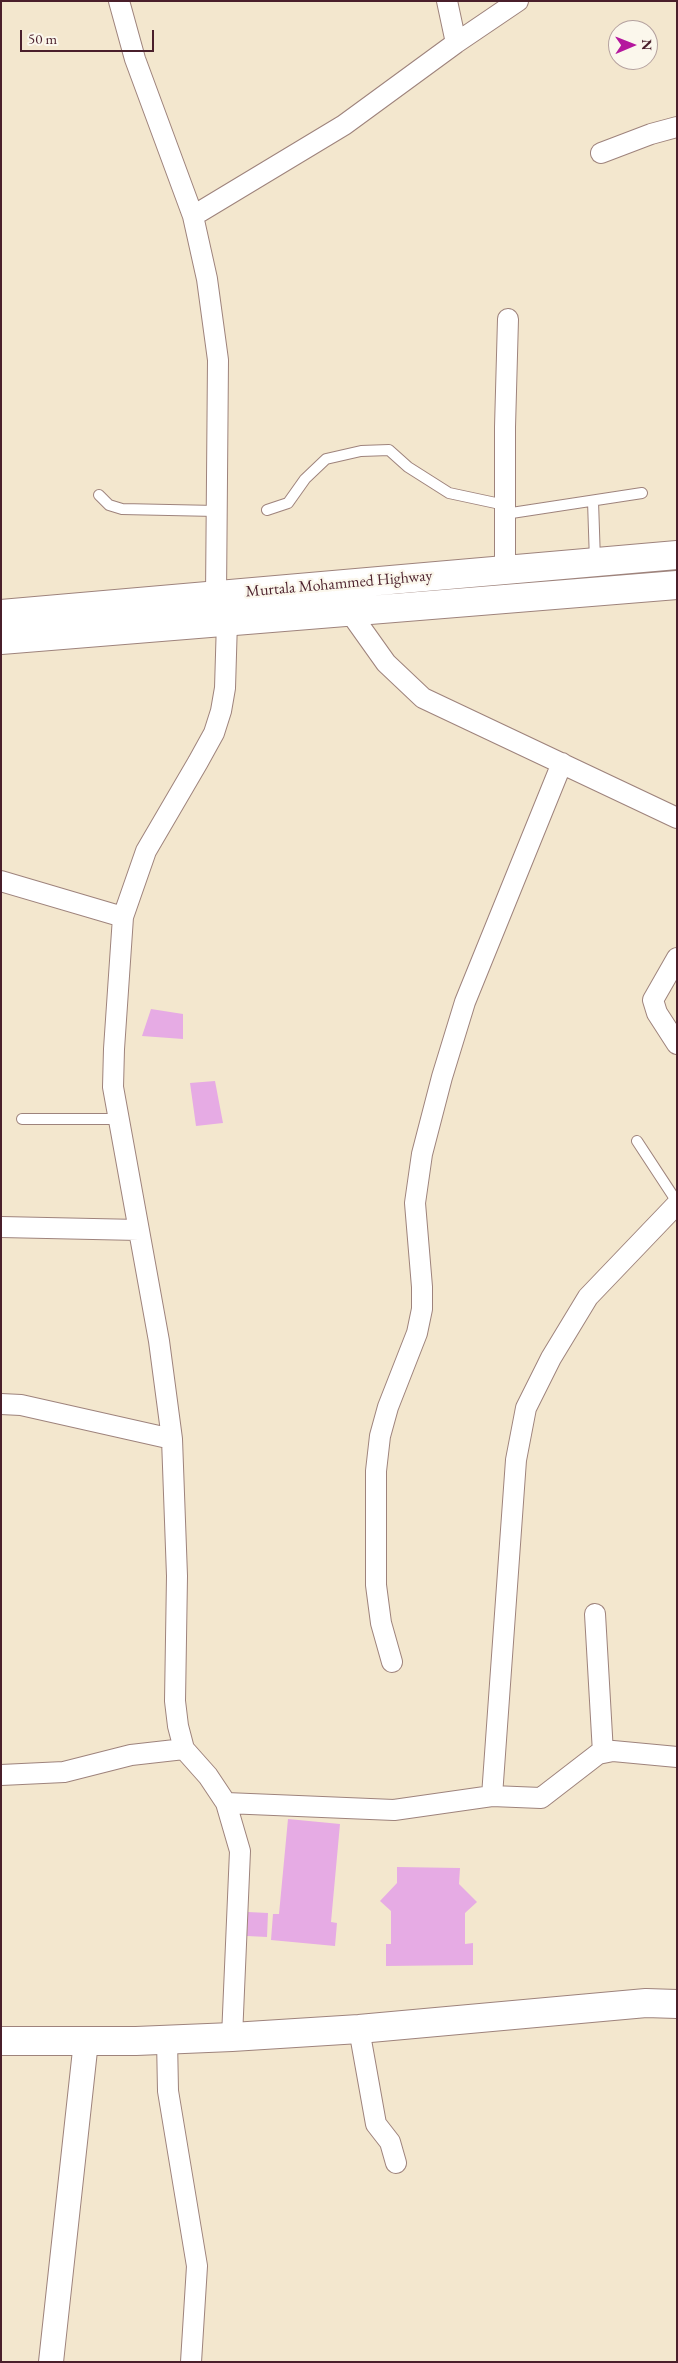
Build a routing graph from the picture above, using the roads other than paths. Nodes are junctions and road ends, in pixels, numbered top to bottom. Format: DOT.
graph roads {
  1 [pos="119,1"];
  2 [pos="447,1"];
  3 [pos="518,1"];
  4 [pos="456,43"];
  5 [pos="677,127"];
  6 [pos="602,153"];
  7 [pos="193,216"];
  8 [pos="508,319"];
  9 [pos="642,493"];
  10 [pos="99,495"];
  11 [pos="593,501"];
  12 [pos="505,509"];
  13 [pos="267,510"];
  14 [pos="216,511"];
  15 [pos="677,555"];
  16 [pos="595,562"];
  17 [pos="505,570"];
  18 [pos="677,585"];
  19 [pos="216,595"];
  20 [pos="349,612"];
  21 [pos="1,614"];
  22 [pos="227,621"];
  23 [pos="1,640"];
  24 [pos="562,763"];
  25 [pos="677,818"];
  26 [pos="1,882"];
  27 [pos="123,917"];
  28 [pos="677,958"];
  29 [pos="677,1044"];
  30 [pos="22,1119"];
  31 [pos="118,1119"];
  32 [pos="637,1141"];
  33 [pos="677,1203"];
  34 [pos="1,1227"];
  35 [pos="139,1230"];
  36 [pos="1,1404"];
  37 [pos="172,1439"];
  38 [pos="594,1614"];
  39 [pos="392,1662"];
  40 [pos="184,1749"];
  41 [pos="603,1753"];
  42 [pos="677,1758"];
  43 [pos="1,1775"];
  44 [pos="492,1796"];
  45 [pos="226,1803"];
  46 [pos="677,2004"];
  47 [pos="359,2029"];
  48 [pos="232,2037"];
  49 [pos="167,2040"];
  50 [pos="1,2041"];
  51 [pos="86,2041"];
  52 [pos="396,2163"];
  53 [pos="51,2362"];
  54 [pos="191,2362"];
  1 -- 7 [label="street"];
  2 -- 4 [label="street"];
  3 -- 4 [label="street"];
  4 -- 7 [label="street"];
  5 -- 6 [label="street"];
  7 -- 14 [label="street"];
  8 -- 12 [label="street"];
  9 -- 11 [label="lane"];
  10 -- 14 [label="lane"];
  11 -- 12 [label="lane"];
  11 -- 16 [label="lane"];
  12 -- 13 [label="lane"];
  12 -- 17 [label="street"];
  14 -- 19 [label="street"];
  15 -- 16 [label="main road, Murtala Mohammed Highway"];
  16 -- 17 [label="main road, Murtala Mohammed Highway"];
  17 -- 19 [label="main road, Murtala Mohammed Highway"];
  18 -- 20 [label="main road, Murtala Mohammed Highway"];
  19 -- 21 [label="main road, Murtala Mohammed Highway"];
  20 -- 22 [label="main road, Murtala Mohammed Highway"];
  20 -- 24 [label="street"];
  22 -- 23 [label="main road, Murtala Mohammed Highway"];
  22 -- 27 [label="street"];
  24 -- 25 [label="street"];
  24 -- 39 [label="street"];
  26 -- 27 [label="street"];
  27 -- 31 [label="street"];
  28 -- 29 [label="street"];
  30 -- 31 [label="lane"];
  31 -- 35 [label="street"];
  32 -- 33 [label="lane"];
  33 -- 44 [label="street"];
  34 -- 35 [label="street"];
  35 -- 37 [label="street"];
  36 -- 37 [label="street"];
  37 -- 40 [label="street"];
  38 -- 41 [label="street"];
  40 -- 43 [label="street"];
  40 -- 45 [label="street"];
  41 -- 42 [label="street"];
  41 -- 44 [label="street"];
  44 -- 45 [label="street"];
  45 -- 48 [label="street"];
  46 -- 47 [label="main road"];
  47 -- 48 [label="main road"];
  47 -- 52 [label="street"];
  48 -- 49 [label="main road"];
  49 -- 51 [label="main road"];
  49 -- 54 [label="street"];
  50 -- 51 [label="main road"];
  51 -- 53 [label="street"];
}
